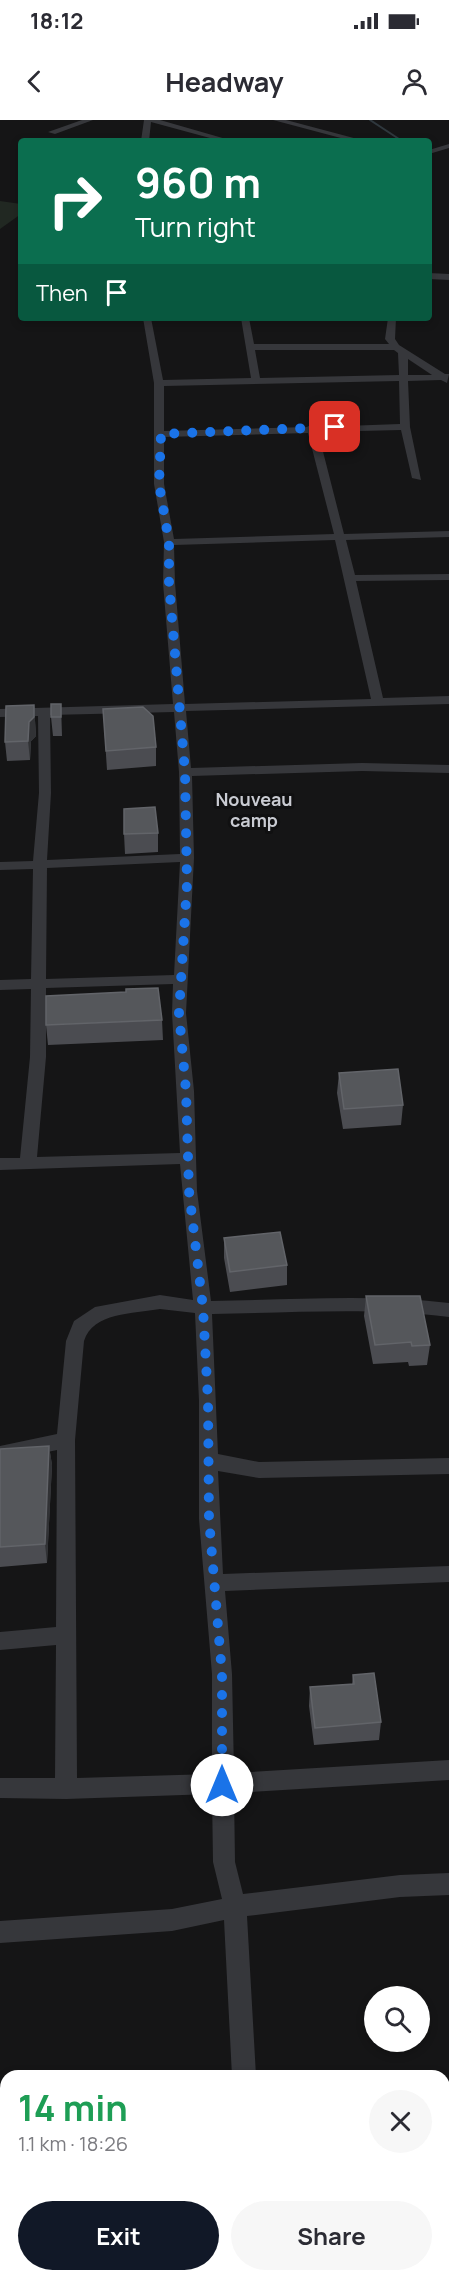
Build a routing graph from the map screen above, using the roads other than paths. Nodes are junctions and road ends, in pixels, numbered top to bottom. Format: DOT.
graph roads {
  1 [pos="89,120"];
  2 [pos="150,120"];
  3 [pos="277,120"];
  4 [pos="305,120"];
  5 [pos="294,124"];
  6 [pos="52,132"];
  7 [pos="145,138"];
  8 [pos="218,138"];
  9 [pos="349,138"];
  10 [pos="449,146"];
  11 [pos="432,151"];
  12 [pos="432,276"];
  13 [pos="449,277"];
  14 [pos="148,321"];
  15 [pos="245,321"];
  16 [pos="392,321"];
  17 [pos="249,347"];
  18 [pos="399,350"];
  19 [pos="405,379"];
  20 [pos="447,379"];
  21 [pos="256,380"];
  22 [pos="159,383"];
  23 [pos="312,427"];
  24 [pos="405,427"];
  25 [pos="161,434"];
  26 [pos="417,478"];
  27 [pos="449,534"];
  28 [pos="339,536"];
  29 [pos="169,542"];
  30 [pos="449,577"];
  31 [pos="350,578"];
  32 [pos="449,700"];
  33 [pos="378,703"];
  34 [pos="179,709"];
  35 [pos="44,712"];
  36 [pos="0,713"];
  37 [pos="449,769"];
  38 [pos="185,772"];
  39 [pos="187,858"];
  40 [pos="40,865"];
  41 [pos="0,866"];
  42 [pos="181,980"];
  43 [pos="40,983"];
  44 [pos="0,985"];
  45 [pos="189,1158"];
  46 [pos="28,1162"];
  47 [pos="0,1164"];
  48 [pos="203,1308"];
  49 [pos="449,1310"];
  50 [pos="66,1440"];
  51 [pos="0,1454"];
  52 [pos="209,1459"];
  53 [pos="449,1466"];
  54 [pos="449,1574"];
  55 [pos="214,1583"];
  56 [pos="66,1635"];
  57 [pos="0,1641"];
  58 [pos="449,1770"];
  59 [pos="222,1785"];
  60 [pos="0,1788"];
  61 [pos="66,1789"];
  62 [pos="449,1884"];
  63 [pos="235,1906"];
  64 [pos="0,1932"];
  65 [pos="244,2070"];
  1 -- 6 [label="street"];
  2 -- 7 [label="street"];
  2 -- 8 [label="street"];
  3 -- 5 [label="street"];
  4 -- 5 [label="street"];
  5 -- 9 [label="street"];
  10 -- 11 [label="street"];
  12 -- 13 [label="street"];
  14 -- 22 [label="street"];
  15 -- 17 [label="street"];
  16 -- 18 [label="street"];
  17 -- 18 [label="street"];
  17 -- 21 [label="street"];
  18 -- 19 [label="street"];
  18 -- 20 [label="street"];
  19 -- 20 [label="street"];
  19 -- 21 [label="street"];
  19 -- 24 [label="street"];
  21 -- 22 [label="street"];
  22 -- 25 [label="street"];
  23 -- 24 [label="street"];
  23 -- 25 [label="street"];
  23 -- 28 [label="street"];
  24 -- 26 [label="street"];
  25 -- 29 [label="street"];
  27 -- 28 [label="street"];
  28 -- 29 [label="street"];
  28 -- 31 [label="street"];
  29 -- 34 [label="street"];
  30 -- 31 [label="street"];
  31 -- 33 [label="street"];
  32 -- 33 [label="street"];
  33 -- 34 [label="street"];
  34 -- 35 [label="street"];
  34 -- 38 [label="street"];
  35 -- 36 [label="street"];
  35 -- 40 [label="street"];
  37 -- 38 [label="street"];
  38 -- 39 [label="street"];
  39 -- 40 [label="street"];
  39 -- 42 [label="street"];
  40 -- 41 [label="street"];
  40 -- 43 [label="street"];
  42 -- 43 [label="street"];
  42 -- 45 [label="street"];
  43 -- 44 [label="street"];
  43 -- 46 [label="street"];
  45 -- 46 [label="street"];
  45 -- 48 [label="street"];
  46 -- 47 [label="street"];
  48 -- 49 [label="street"];
  48 -- 50 [label="street"];
  48 -- 52 [label="street"];
  50 -- 51 [label="street"];
  50 -- 56 [label="street"];
  52 -- 53 [label="street"];
  52 -- 55 [label="street"];
  54 -- 55 [label="street"];
  55 -- 59 [label="street"];
  56 -- 57 [label="street"];
  56 -- 61 [label="street"];
  58 -- 59 [label="street"];
  59 -- 61 [label="street"];
  59 -- 63 [label="street"];
  60 -- 61 [label="street"];
  62 -- 63 [label="street"];
  63 -- 64 [label="street"];
  63 -- 65 [label="street"];
}
